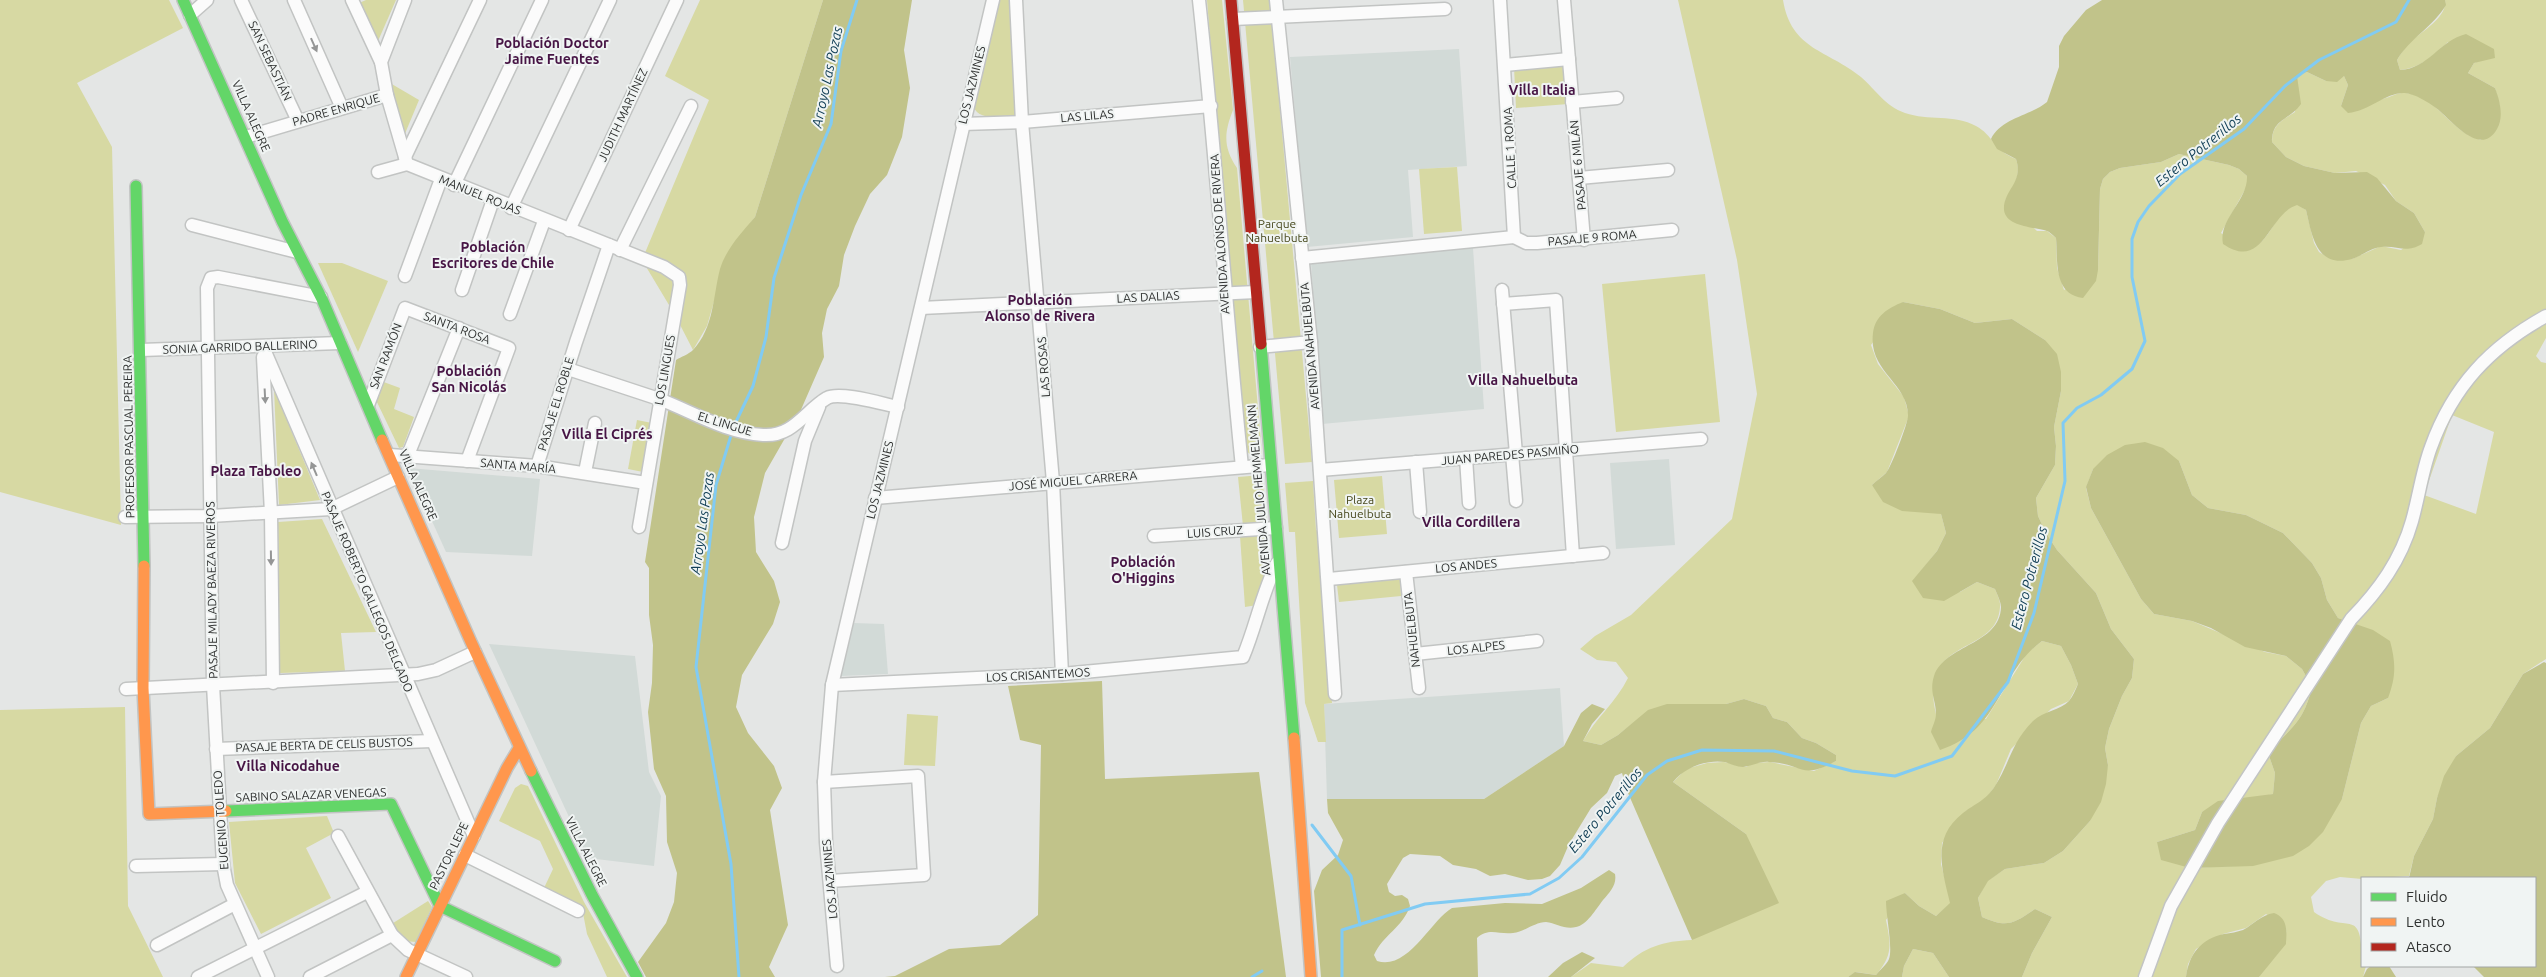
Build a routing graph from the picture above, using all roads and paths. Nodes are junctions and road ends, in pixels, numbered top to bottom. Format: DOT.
graph roads {
  1 [pos="183,0"];
  2 [pos="206,0"];
  3 [pos="241,0"];
  4 [pos="294,0"];
  5 [pos="352,0"];
  6 [pos="405,0"];
  7 [pos="480,0"];
  8 [pos="542,0"];
  9 [pos="610,0"];
  10 [pos="677,0"];
  11 [pos="993,0"];
  12 [pos="1016,0"];
  13 [pos="1199,0"];
  14 [pos="1231,0"];
  15 [pos="1276,0"];
  16 [pos="1500,0"];
  17 [pos="1564,0"];
  18 [pos="1445,10"];
  19 [pos="190,15"];
  20 [pos="1278,16"];
  21 [pos="1233,19"];
  22 [pos="1569,59"];
  23 [pos="381,62"];
  24 [pos="1505,65"];
  25 [pos="387,96"];
  26 [pos="1617,98"];
  27 [pos="1572,102"];
  28 [pos="691,106"];
  29 [pos="1211,106"];
  30 [pos="342,108"];
  31 [pos="298,121"];
  32 [pos="1022,122"];
  33 [pos="962,124"];
  34 [pos="246,137"];
  35 [pos="406,161"];
  36 [pos="1668,170"];
  37 [pos="378,172"];
  38 [pos="1579,178"];
  39 [pos="441,180"];
  40 [pos="454,185"];
  41 [pos="136,186"];
  42 [pos="493,200"];
  43 [pos="511,208"];
  44 [pos="544,221"];
  45 [pos="192,225"];
  46 [pos="569,230"];
  47 [pos="1672,230"];
  48 [pos="1514,237"];
  49 [pos="1584,240"];
  50 [pos="614,248"];
  51 [pos="297,252"];
  52 [pos="1302,258"];
  53 [pos="405,276"];
  54 [pos="462,290"];
  55 [pos="1502,290"];
  56 [pos="1256,292"];
  57 [pos="1224,293"];
  58 [pos="321,297"];
  59 [pos="1039,302"];
  60 [pos="1503,304"];
  61 [pos="405,308"];
  62 [pos="921,308"];
  63 [pos="510,314"];
  64 [pos="2546,316"];
  65 [pos="459,328"];
  66 [pos="1311,342"];
  67 [pos="340,343"];
  68 [pos="263,347"];
  69 [pos="1260,347"];
  70 [pos="208,348"];
  71 [pos="141,350"];
  72 [pos="568,369"];
  73 [pos="660,400"];
  74 [pos="368,405"];
  75 [pos="820,405"];
  76 [pos="898,407"];
  77 [pos="595,423"];
  78 [pos="1701,439"];
  79 [pos="1566,450"];
  80 [pos="1514,454"];
  81 [pos="390,455"];
  82 [pos="408,455"];
  83 [pos="1466,458"];
  84 [pos="467,462"];
  85 [pos="1416,462"];
  86 [pos="1270,464"];
  87 [pos="537,466"];
  88 [pos="1242,467"];
  89 [pos="1320,470"];
  90 [pos="585,472"];
  91 [pos="398,477"];
  92 [pos="1053,482"];
  93 [pos="646,483"];
  94 [pos="875,498"];
  95 [pos="1516,501"];
  96 [pos="1469,503"];
  97 [pos="331,509"];
  98 [pos="1420,512"];
  99 [pos="271,514"];
  100 [pos="210,516"];
  101 [pos="125,517"];
  102 [pos="144,517"];
  103 [pos="639,527"];
  104 [pos="1276,528"];
  105 [pos="1154,536"];
  106 [pos="782,543"];
  107 [pos="1603,553"];
  108 [pos="1573,556"];
  109 [pos="1279,559"];
  110 [pos="1406,572"];
  111 [pos="1329,579"];
  112 [pos="1537,641"];
  113 [pos="475,652"];
  114 [pos="1415,654"];
  115 [pos="402,674"];
  116 [pos="1062,674"];
  117 [pos="273,683"];
  118 [pos="213,684"];
  119 [pos="832,685"];
  120 [pos="126,688"];
  121 [pos="143,688"];
  122 [pos="1419,688"];
  123 [pos="1336,694"];
  124 [pos="432,741"];
  125 [pos="216,748"];
  126 [pos="519,748"];
  127 [pos="824,782"];
  128 [pos="220,812"];
  129 [pos="149,814"];
  130 [pos="338,836"];
  131 [pos="474,836"];
  132 [pos="465,855"];
  133 [pos="223,864"];
  134 [pos="136,866"];
  135 [pos="830,881"];
  136 [pos="367,892"];
  137 [pos="235,904"];
  138 [pos="440,906"];
  139 [pos="578,911"];
  140 [pos="392,935"];
  141 [pos="157,945"];
  142 [pos="255,948"];
  143 [pos="417,954"];
  144 [pos="555,960"];
  145 [pos="838,966"];
  146 [pos="198,977"];
  147 [pos="268,977"];
  148 [pos="310,977"];
  149 [pos="406,977"];
  150 [pos="466,977"];
  151 [pos="637,977"];
  152 [pos="1312,977"];
  153 [pos="2145,977"];
  1 -- 19 [label="main road, VILLA ALEGRE"];
  2 -- 19 [label="street"];
  3 -- 31 [label="street, SAN SEBASTIÁN"];
  4 -- 30 [label="street, one-way"];
  5 -- 23 [label="street, PADRE ENRIQUE"];
  6 -- 23 [label="street"];
  7 -- 35 [label="street"];
  8 -- 40 [label="street"];
  9 -- 43 [label="street"];
  10 -- 46 [label="street, JUDITH MARTÍNEZ"];
  11 -- 33 [label="street, LOS JAZMINES"];
  12 -- 32 [label="street, LAS ROSAS"];
  13 -- 29 [label="street, AVENIDA ALONSO DE RIVERA"];
  14 -- 21 [label="main road, AVENIDA JULIO HEMMELMANN"];
  15 -- 20 [label="street, AVENIDA NAHUELBUTA"];
  16 -- 24 [label="street, CALLE 1 ROMA"];
  17 -- 22 [label="street, PASAJE 6 MILÁN"];
  18 -- 20 [label="street"];
  19 -- 34 [label="main road, VILLA ALEGRE"];
  20 -- 21 [label="street"];
  20 -- 52 [label="street, AVENIDA NAHUELBUTA"];
  21 -- 56 [label="main road, AVENIDA JULIO HEMMELMANN"];
  22 -- 24 [label="street"];
  22 -- 27 [label="street, PASAJE 6 MILÁN"];
  23 -- 25 [label="street, PADRE ENRIQUE"];
  24 -- 48 [label="street, CALLE 1 ROMA"];
  25 -- 30 [label="street, PADRE ENRIQUE"];
  25 -- 35 [label="street"];
  26 -- 27 [label="street"];
  27 -- 38 [label="street, PASAJE 6 MILÁN"];
  28 -- 50 [label="street, PASAJE EL ROBLE"];
  29 -- 32 [label="street, LAS LILAS"];
  29 -- 57 [label="street, AVENIDA ALONSO DE RIVERA"];
  30 -- 31 [label="street, PADRE ENRIQUE"];
  31 -- 34 [label="street, PADRE ENRIQUE"];
  32 -- 33 [label="street, LAS LILAS"];
  32 -- 59 [label="street, LAS ROSAS"];
  33 -- 62 [label="street, LOS JAZMINES"];
  34 -- 51 [label="main road, VILLA ALEGRE"];
  35 -- 37 [label="street"];
  35 -- 39 [label="street, MANUEL ROJAS"];
  36 -- 38 [label="street"];
  38 -- 49 [label="street, PASAJE 6 MILÁN"];
  39 -- 40 [label="street, MANUEL ROJAS"];
  39 -- 53 [label="street"];
  40 -- 42 [label="street, MANUEL ROJAS"];
  41 -- 71 [label="main road, PROFESOR PASCUAL PEREIRA"];
  42 -- 43 [label="street, MANUEL ROJAS"];
  42 -- 54 [label="street"];
  43 -- 44 [label="street, MANUEL ROJAS"];
  44 -- 46 [label="street, MANUEL ROJAS"];
  44 -- 63 [label="street"];
  45 -- 51 [label="street"];
  46 -- 50 [label="street, MANUEL ROJAS"];
  47 -- 49 [label="street, PASAJE 9 ROMA"];
  48 -- 49 [label="street, PASAJE 9 ROMA"];
  48 -- 52 [label="street"];
  50 -- 72 [label="street, PASAJE EL ROBLE"];
  50 -- 73 [label="street, LOS LINGUES"];
  51 -- 58 [label="main road, VILLA ALEGRE"];
  52 -- 66 [label="street, AVENIDA NAHUELBUTA"];
  55 -- 60 [label="street"];
  56 -- 57 [label="street, LAS DALIAS"];
  56 -- 69 [label="main road, AVENIDA JULIO HEMMELMANN"];
  57 -- 59 [label="street, LAS DALIAS"];
  57 -- 88 [label="street, AVENIDA ALONSO DE RIVERA"];
  58 -- 67 [label="main road, VILLA ALEGRE"];
  58 -- 70 [label="street, PASAJE MILADY BAEZA RIVEROS"];
  59 -- 62 [label="street, LAS DALIAS"];
  59 -- 92 [label="street, LAS ROSAS"];
  60 -- 79 [label="street"];
  60 -- 80 [label="street"];
  61 -- 65 [label="street, SANTA ROSA"];
  61 -- 74 [label="street, SAN RAMÓN"];
  62 -- 76 [label="street, LOS JAZMINES"];
  64 -- 153 [label="street"];
  65 -- 82 [label="street"];
  65 -- 84 [label="street, SANTA ROSA"];
  66 -- 69 [label="street"];
  66 -- 89 [label="street, AVENIDA NAHUELBUTA"];
  67 -- 68 [label="street, SONIA GARRIDO BALLERINO"];
  67 -- 74 [label="main road, VILLA ALEGRE"];
  68 -- 70 [label="street, SONIA GARRIDO BALLERINO"];
  97 -- 68 [label="street, PASAJE ROBERTO GALLEGOS DELGADO, one-way"];
  68 -- 99 [label="street, one-way"];
  69 -- 86 [label="main road, AVENIDA JULIO HEMMELMANN"];
  70 -- 71 [label="street, SONIA GARRIDO BALLERINO"];
  70 -- 100 [label="street, PASAJE MILADY BAEZA RIVEROS"];
  71 -- 102 [label="main road, PROFESOR PASCUAL PEREIRA"];
  72 -- 73 [label="street, EL LINGUE"];
  72 -- 87 [label="street, PASAJE EL ROBLE"];
  73 -- 75 [label="street, EL LINGUE"];
  73 -- 93 [label="street, LOS LINGUES"];
  74 -- 81 [label="main road, VILLA ALEGRE"];
  75 -- 76 [label="street, EL LINGUE"];
  75 -- 106 [label="street"];
  76 -- 94 [label="street, LOS JAZMINES"];
  77 -- 90 [label="street"];
  78 -- 79 [label="street, JUAN PAREDES PASMIÑO"];
  79 -- 80 [label="street, JUAN PAREDES PASMIÑO"];
  79 -- 108 [label="street"];
  80 -- 83 [label="street, JUAN PAREDES PASMIÑO"];
  80 -- 95 [label="street"];
  81 -- 82 [label="street, SANTA MARÍA"];
  81 -- 91 [label="main road, VILLA ALEGRE"];
  82 -- 84 [label="street, SANTA MARÍA"];
  83 -- 85 [label="street, JUAN PAREDES PASMIÑO"];
  83 -- 96 [label="street"];
  84 -- 87 [label="street, SANTA MARÍA"];
  85 -- 89 [label="street, JUAN PAREDES PASMIÑO"];
  85 -- 98 [label="street"];
  86 -- 88 [label="street, JOSÉ MIGUEL CARRERA"];
  86 -- 104 [label="main road, AVENIDA JULIO HEMMELMANN"];
  87 -- 90 [label="street, SANTA MARÍA"];
  88 -- 92 [label="street, JOSÉ MIGUEL CARRERA"];
  89 -- 111 [label="street, AVENIDA NAHUELBUTA"];
  90 -- 93 [label="street, SANTA MARÍA"];
  91 -- 97 [label="street"];
  91 -- 113 [label="main road, VILLA ALEGRE"];
  92 -- 94 [label="street, JOSÉ MIGUEL CARRERA"];
  92 -- 116 [label="street, LAS ROSAS"];
  93 -- 103 [label="street, LOS LINGUES"];
  94 -- 119 [label="street, LOS JAZMINES"];
  97 -- 99 [label="street"];
  97 -- 115 [label="street, PASAJE ROBERTO GALLEGOS DELGADO"];
  99 -- 100 [label="street"];
  99 -- 117 [label="street, one-way"];
  100 -- 102 [label="street"];
  100 -- 118 [label="street, PASAJE MILADY BAEZA RIVEROS"];
  101 -- 102 [label="street"];
  102 -- 121 [label="main road, PROFESOR PASCUAL PEREIRA"];
  104 -- 105 [label="street, LUIS CRUZ"];
  104 -- 109 [label="main road, AVENIDA JULIO HEMMELMANN"];
  107 -- 108 [label="street, LOS ANDES"];
  108 -- 110 [label="street, LOS ANDES"];
  109 -- 116 [label="street, LOS CRISANTEMOS"];
  109 -- 152 [label="main road, AVENIDA JULIO HEMMELMANN"];
  110 -- 111 [label="street, LOS ANDES"];
  110 -- 114 [label="street, NAHUELBUTA"];
  111 -- 123 [label="street, AVENIDA NAHUELBUTA"];
  112 -- 114 [label="street, LOS ALPES"];
  113 -- 115 [label="street"];
  113 -- 126 [label="main road, VILLA ALEGRE"];
  114 -- 122 [label="street, NAHUELBUTA"];
  115 -- 117 [label="street"];
  115 -- 124 [label="street, PASAJE ROBERTO GALLEGOS DELGADO"];
  116 -- 119 [label="street, LOS CRISANTEMOS"];
  117 -- 118 [label="street"];
  118 -- 121 [label="street"];
  118 -- 125 [label="street, EUGENIO TOLEDO"];
  119 -- 127 [label="street, LOS JAZMINES"];
  120 -- 121 [label="street"];
  121 -- 129 [label="main road, PROFESOR PASCUAL PEREIRA"];
  124 -- 125 [label="street, PASAJE BERTA DE CELIS BUSTOS"];
  124 -- 131 [label="street, PASAJE ROBERTO GALLEGOS DELGADO"];
  125 -- 128 [label="street, EUGENIO TOLEDO"];
  126 -- 131 [label="main road, PASTOR LEPE"];
  126 -- 151 [label="main road, VILLA ALEGRE"];
  127 -- 135 [label="street, LOS JAZMINES"];
  127 -- 135 [label="street"];
  128 -- 129 [label="main road, SABINO SALAZAR VENEGAS"];
  128 -- 133 [label="street, EUGENIO TOLEDO"];
  128 -- 138 [label="main road, SABINO SALAZAR VENEGAS"];
  130 -- 136 [label="street"];
  131 -- 132 [label="main road, PASTOR LEPE"];
  132 -- 138 [label="main road, PASTOR LEPE"];
  132 -- 139 [label="street"];
  133 -- 134 [label="street"];
  133 -- 137 [label="street, EUGENIO TOLEDO"];
  135 -- 145 [label="street, LOS JAZMINES"];
  136 -- 140 [label="street"];
  136 -- 142 [label="street"];
  137 -- 141 [label="street"];
  137 -- 142 [label="street, EUGENIO TOLEDO"];
  138 -- 143 [label="main road, PASTOR LEPE"];
  138 -- 144 [label="main road"];
  140 -- 143 [label="street"];
  140 -- 148 [label="street"];
  142 -- 146 [label="street"];
  142 -- 147 [label="street, EUGENIO TOLEDO"];
  143 -- 149 [label="main road, PASTOR LEPE"];
  143 -- 150 [label="street"];
}
